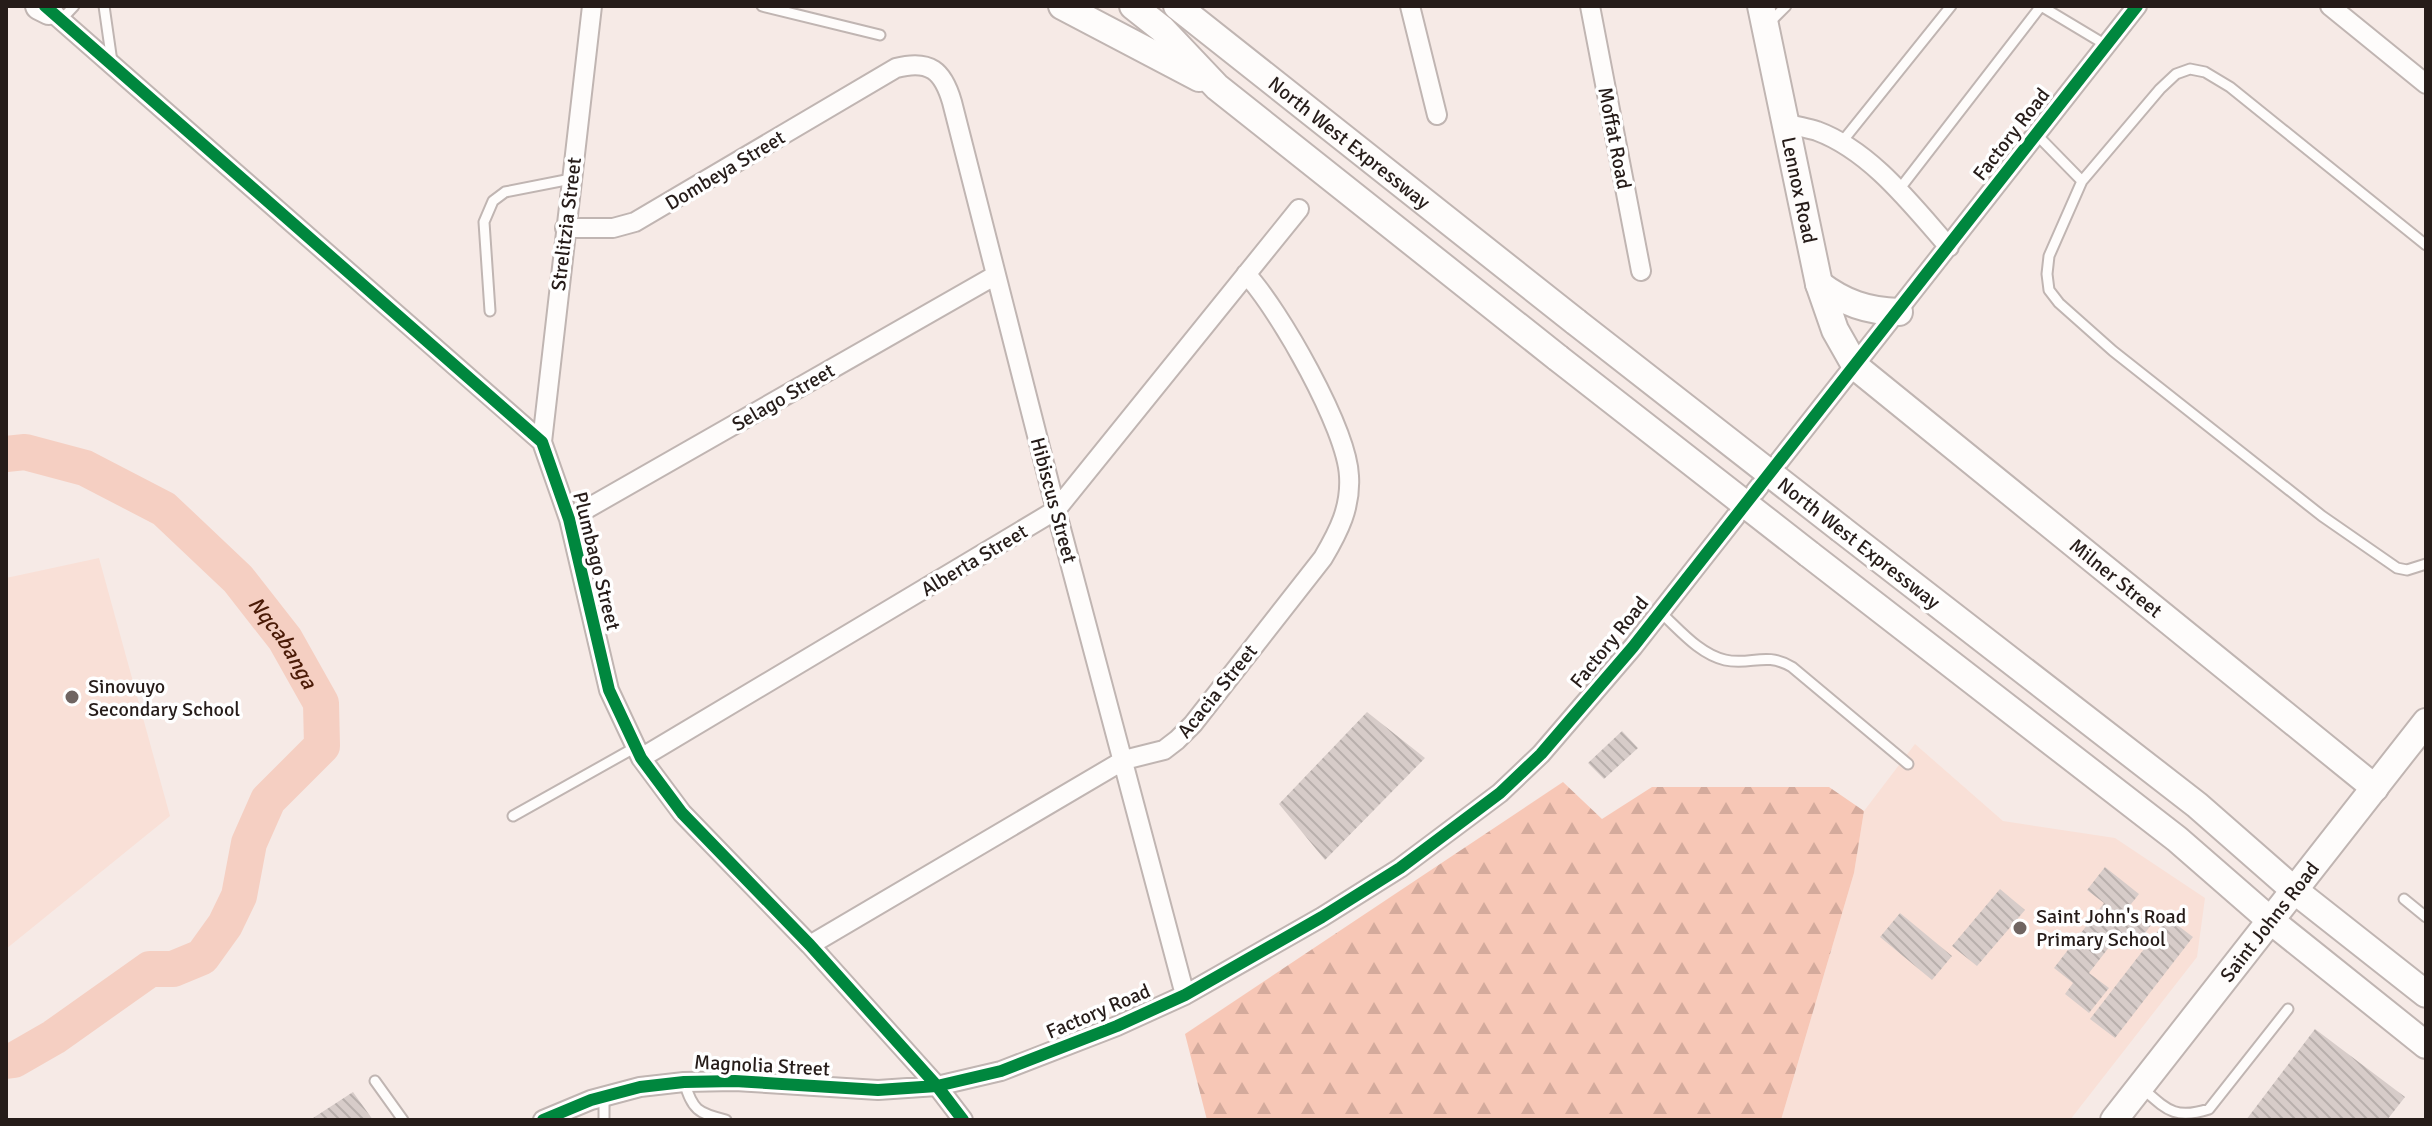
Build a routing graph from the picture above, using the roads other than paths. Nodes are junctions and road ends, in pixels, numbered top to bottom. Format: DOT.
graph roads {
  1 [pos="104,6"];
  2 [pos="592,6"];
  3 [pos="762,6"];
  4 [pos="1062,6"];
  5 [pos="1133,6"];
  6 [pos="1177,6"];
  7 [pos="1410,6"];
  8 [pos="1590,6"];
  9 [pos="1786,6"];
  10 [pos="1951,6"];
  11 [pos="2041,6"];
  12 [pos="2137,6"];
  13 [pos="2330,6"];
  14 [pos="53,10"];
  15 [pos="1763,16"];
  16 [pos="880,35"];
  17 [pos="2106,45"];
  18 [pos="113,68"];
  19 [pos="875,79"];
  20 [pos="2426,84"];
  21 [pos="1217,87"];
  22 [pos="1437,115"];
  23 [pos="1786,123"];
  24 [pos="2037,135"];
  25 [pos="1841,143"];
  26 [pos="571,179"];
  27 [pos="2082,181"];
  28 [pos="1898,191"];
  29 [pos="1299,209"];
  30 [pos="565,228"];
  31 [pos="2426,245"];
  32 [pos="1949,247"];
  33 [pos="1641,271"];
  34 [pos="1246,274"];
  35 [pos="996,275"];
  36 [pos="1819,284"];
  37 [pos="490,311"];
  38 [pos="1899,312"];
  39 [pos="1856,367"];
  40 [pos="542,442"];
  41 [pos="1056,510"];
  42 [pos="569,519"];
  43 [pos="2426,564"];
  44 [pos="1660,612"];
  45 [pos="2426,722"];
  46 [pos="639,753"];
  47 [pos="1124,760"];
  48 [pos="1908,764"];
  49 [pos="2375,788"];
  50 [pos="513,816"];
  51 [pos="2294,890"];
  52 [pos="2404,899"];
  53 [pos="2426,917"];
  54 [pos="2270,920"];
  55 [pos="810,945"];
  56 [pos="2426,994"];
  57 [pos="1185,995"];
  58 [pos="2288,1009"];
  59 [pos="2426,1045"];
  60 [pos="375,1081"];
  61 [pos="684,1082"];
  62 [pos="937,1086"];
  63 [pos="2140,1087"];
  64 [pos="604,1096"];
  65 [pos="403,1120"];
  66 [pos="543,1120"];
  67 [pos="604,1120"];
  68 [pos="726,1120"];
  69 [pos="963,1120"];
  70 [pos="2114,1120"];
  1 -- 18 [label="lane"];
  2 -- 26 [label="street, Strelitzia Street"];
  3 -- 16 [label="lane"];
  4 -- 21 [label="main road"];
  5 -- 21 [label="main road"];
  6 -- 51 [label="main road, North West Expressway, bridge"];
  7 -- 22 [label="street"];
  8 -- 33 [label="street, Moffat Road"];
  9 -- 15 [label="lane"];
  10 -- 25 [label="lane"];
  11 -- 17 [label="lane"];
  11 -- 28 [label="lane"];
  12 -- 17 [label="street, Factory Road"];
  13 -- 20 [label="street"];
  14 -- 18 [label="street, Plumbago Street"];
  15 -- 23 [label="main road, Lennox Road"];
  17 -- 24 [label="street, Factory Road"];
  18 -- 40 [label="street, Plumbago Street"];
  19 -- 30 [label="street, Dombeya Street"];
  19 -- 35 [label="street, Hibiscus Street"];
  21 -- 54 [label="main road, North West Expressway, bridge"];
  23 -- 25 [label="street"];
  23 -- 36 [label="main road, Lennox Road"];
  24 -- 27 [label="lane"];
  24 -- 32 [label="street, Factory Road"];
  25 -- 28 [label="street"];
  26 -- 30 [label="street, Strelitzia Street"];
  26 -- 37 [label="lane"];
  27 -- 31 [label="lane"];
  27 -- 43 [label="lane"];
  28 -- 32 [label="street"];
  29 -- 34 [label="street, Alberta Street"];
  30 -- 40 [label="street, Strelitzia Street"];
  32 -- 38 [label="street, Factory Road"];
  34 -- 41 [label="street, Alberta Street"];
  34 -- 47 [label="street, Acacia Street"];
  35 -- 41 [label="street, Hibiscus Street"];
  35 -- 42 [label="street, Selago Street"];
  36 -- 38 [label="main road"];
  36 -- 39 [label="main road, Lennox Road"];
  38 -- 39 [label="street, Factory Road"];
  39 -- 44 [label="street, Factory Road"];
  39 -- 49 [label="main road, Milner Street"];
  40 -- 42 [label="street, Plumbago Street"];
  41 -- 46 [label="street, Alberta Street"];
  41 -- 47 [label="street, Hibiscus Street"];
  42 -- 46 [label="street, Plumbago Street"];
  44 -- 48 [label="lane"];
  44 -- 57 [label="street, Factory Road"];
  45 -- 49 [label="main road, Saint Johns Road"];
  46 -- 50 [label="lane"];
  46 -- 55 [label="street, Plumbago Street"];
  47 -- 55 [label="street, Acacia Street"];
  47 -- 57 [label="street, Hibiscus Street"];
  49 -- 51 [label="main road, Saint Johns Road"];
  51 -- 54 [label="main road, Saint Johns Road"];
  51 -- 56 [label="main road, North West Expressway"];
  52 -- 53 [label="lane"];
  54 -- 59 [label="main road, North West Expressway"];
  54 -- 63 [label="main road, Saint Johns Road"];
  55 -- 62 [label="street, Plumbago Street"];
  57 -- 62 [label="street, Factory Road"];
  58 -- 63 [label="lane"];
  60 -- 65 [label="lane"];
  61 -- 62 [label="street, Magnolia Street"];
  61 -- 64 [label="street, Magnolia Street"];
  61 -- 68 [label="lane"];
  62 -- 69 [label="street, Plumbago Street"];
  63 -- 70 [label="main road, Saint Johns Road"];
  64 -- 66 [label="street, Magnolia Street"];
  64 -- 67 [label="lane"];
}
